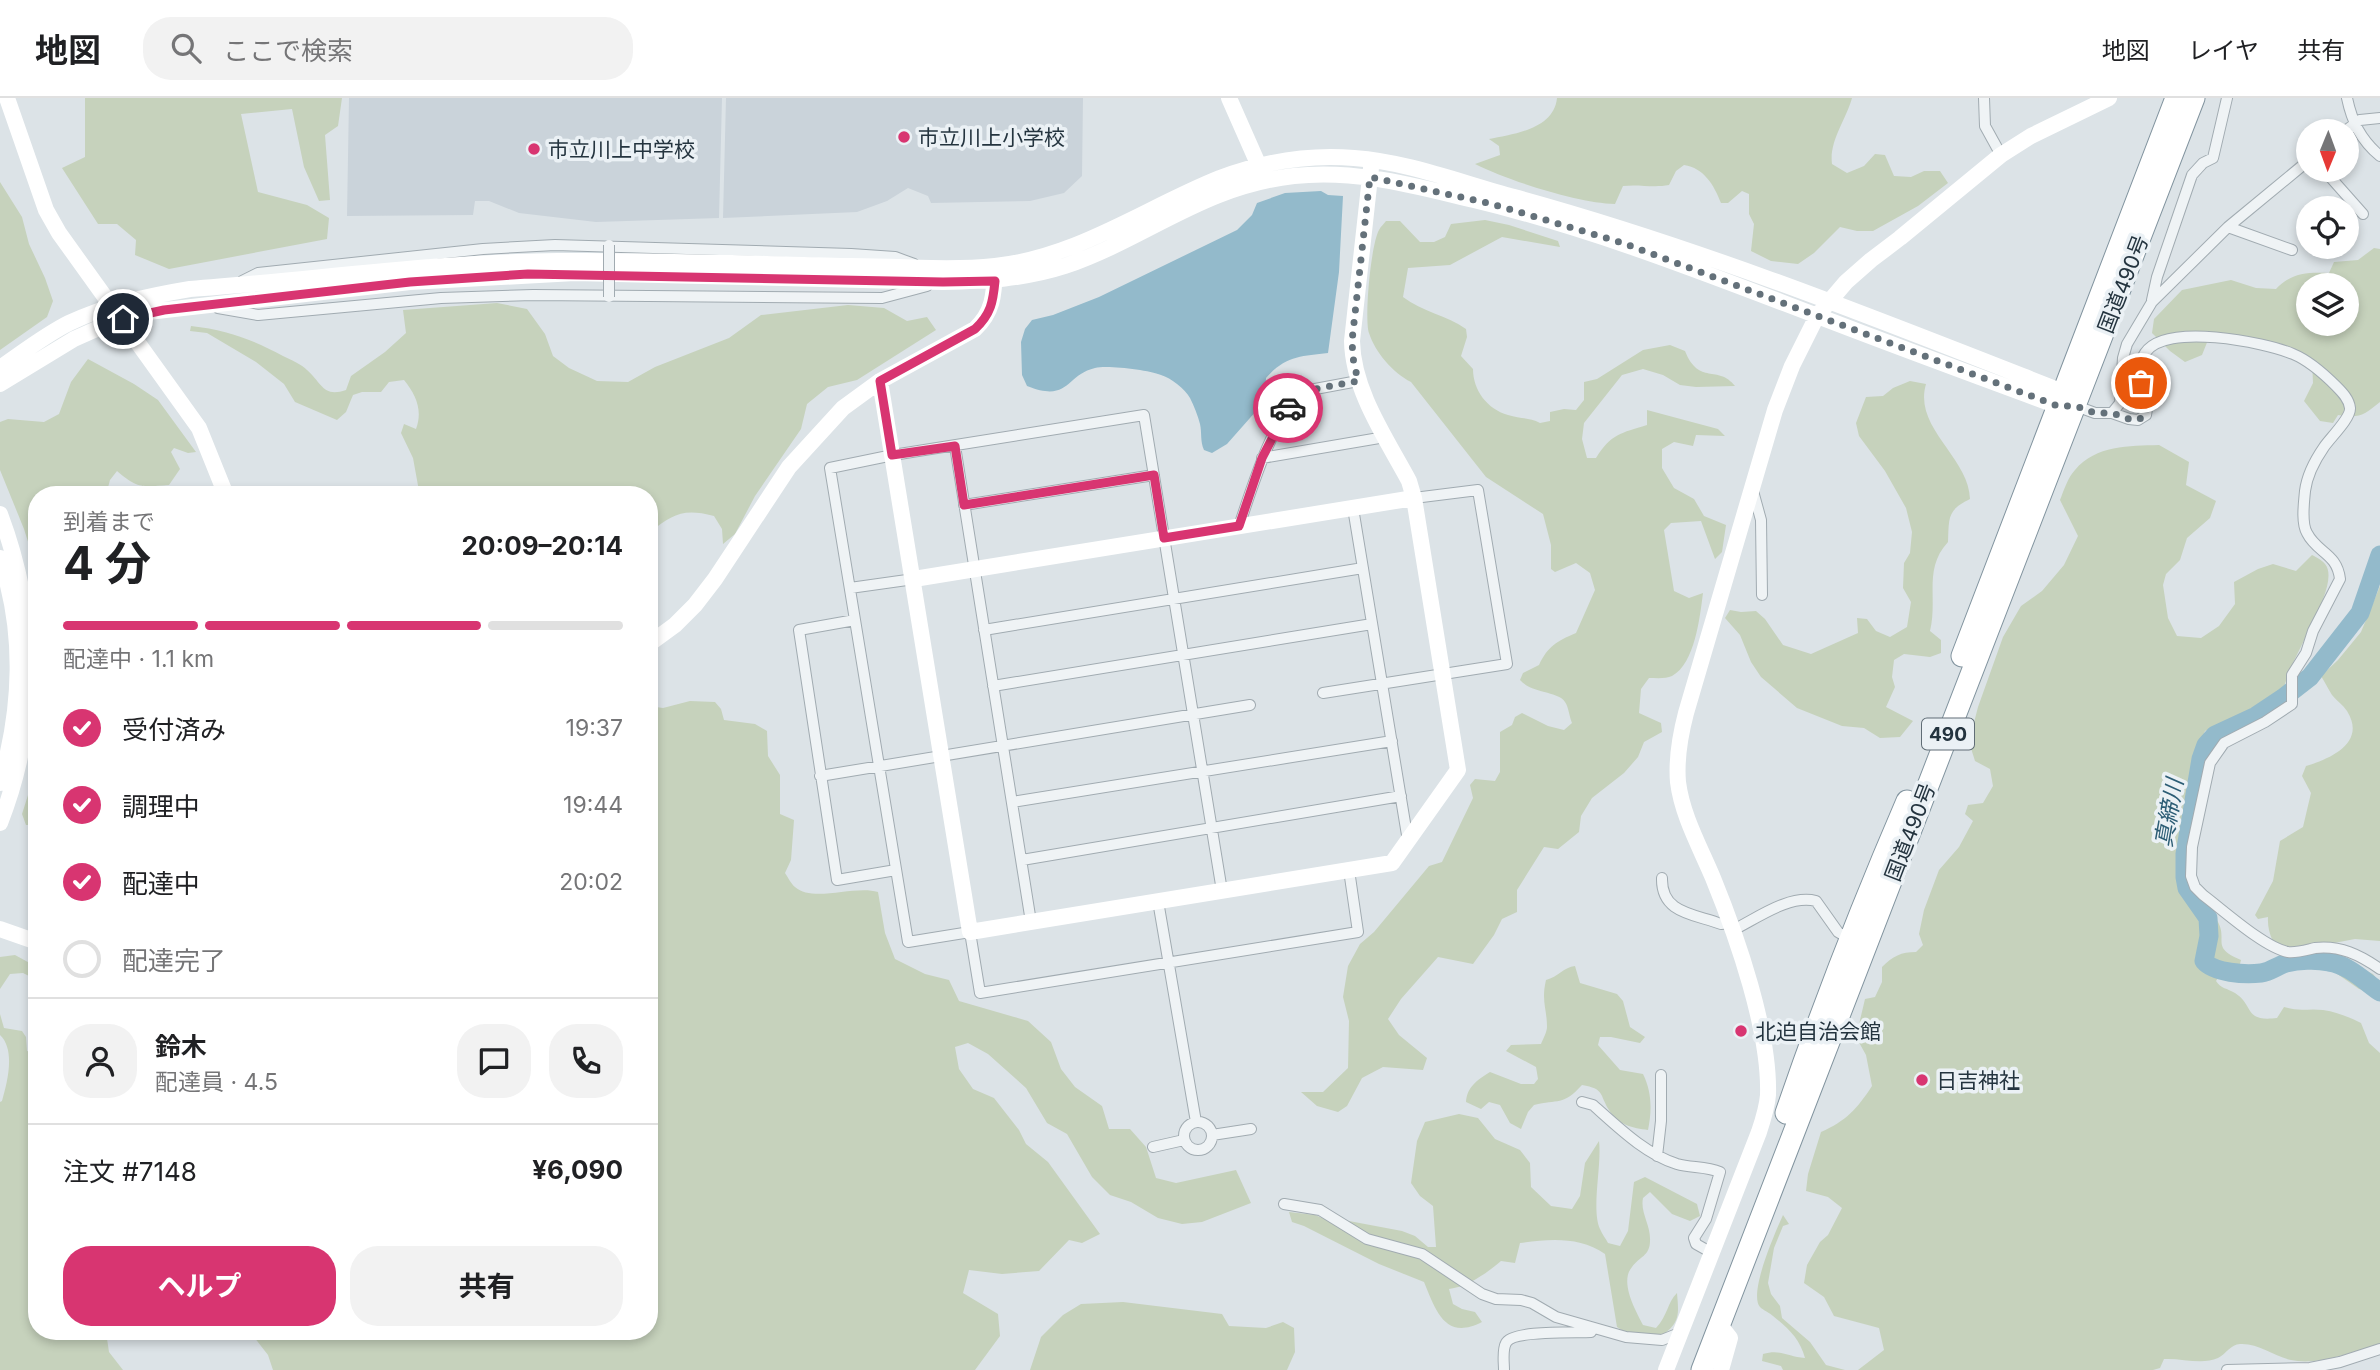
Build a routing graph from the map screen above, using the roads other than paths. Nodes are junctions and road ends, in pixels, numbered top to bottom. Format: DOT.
graph roads {
  1 [pos="7,98"];
  2 [pos="1228,98"];
  3 [pos="1984,98"];
  4 [pos="2109,98"];
  5 [pos="2176,98"];
  6 [pos="2194,98"];
  7 [pos="2227,98"];
  8 [pos="2347,98"];
  9 [pos="2380,118"];
  10 [pos="2349,119"];
  11 [pos="2359,121"];
  12 [pos="2359,133"];
  13 [pos="2001,155"];
  14 [pos="2380,156"];
  15 [pos="1372,160"];
  16 [pos="1259,166"];
  17 [pos="2296,171"];
  18 [pos="1370,177"];
  19 [pos="2335,182"];
  20 [pos="2364,214"];
  21 [pos="2228,227"];
  22 [pos="609,245"];
  23 [pos="2292,250"];
  24 [pos="921,266"];
  25 [pos="995,273"];
  26 [pos="943,282"];
  27 [pos="230,286"];
  28 [pos="609,297"];
  29 [pos="1828,302"];
  30 [pos="2152,302"];
  31 [pos="202,305"];
  32 [pos="118,313"];
  33 [pos="1817,316"];
  34 [pos="0,368"];
  35 [pos="880,381"];
  36 [pos="1358,381"];
  37 [pos="0,384"];
  38 [pos="2065,401"];
  39 [pos="2112,413"];
  40 [pos="1385,437"];
  41 [pos="955,446"];
  42 [pos="892,455"];
  43 [pos="1262,458"];
  44 [pos="1154,475"];
  45 [pos="222,486"];
  46 [pos="1753,488"];
  47 [pos="1415,498"];
  48 [pos="964,505"];
  49 [pos="1353,508"];
  50 [pos="0,514"];
  51 [pos="1239,526"];
  52 [pos="1164,538"];
  53 [pos="0,558"];
  54 [pos="1363,568"];
  55 [pos="974,569"];
  56 [pos="914,579"];
  57 [pos="850,588"];
  58 [pos="1762,595"];
  59 [pos="1174,599"];
  60 [pos="855,620"];
  61 [pos="1372,624"];
  62 [pos="984,630"];
  63 [pos="658,637"];
  64 [pos="28,638"];
  65 [pos="1183,656"];
  66 [pos="1443,674"];
  67 [pos="1381,683"];
  68 [pos="993,686"];
  69 [pos="1323,693"];
  70 [pos="1250,705"];
  71 [pos="1192,714"];
  72 [pos="28,716"];
  73 [pos="1392,741"];
  74 [pos="1003,745"];
  75 [pos="942,755"];
  76 [pos="879,765"];
  77 [pos="1202,772"];
  78 [pos="820,776"];
  79 [pos="0,783"];
  80 [pos="1401,796"];
  81 [pos="1013,802"];
  82 [pos="0,822"];
  83 [pos="1212,830"];
  84 [pos="1408,841"];
  85 [pos="1022,860"];
  86 [pos="896,870"];
  87 [pos="1349,870"];
  88 [pos="1662,878"];
  89 [pos="1222,891"];
  90 [pos="1158,901"];
  91 [pos="1031,922"];
  92 [pos="1731,926"];
  93 [pos="0,929"];
  94 [pos="970,932"];
  95 [pos="28,939"];
  96 [pos="1858,944"];
  97 [pos="1169,963"];
  98 [pos="2380,969"];
  99 [pos="1661,1075"];
  100 [pos="1583,1101"];
  101 [pos="1195,1122"];
  102 [pos="1251,1129"];
  103 [pos="1212,1135"];
  104 [pos="1184,1140"];
  105 [pos="1153,1147"];
  106 [pos="1657,1156"];
  107 [pos="1284,1204"];
  108 [pos="1712,1253"];
  109 [pos="1719,1325"];
  110 [pos="1601,1331"];
  111 [pos="1682,1332"];
  112 [pos="2380,1349"];
  113 [pos="1504,1370"];
  114 [pos="1666,1370"];
  115 [pos="1687,1370"];
  116 [pos="1702,1370"];
  117 [pos="1721,1370"];
  118 [pos="2227,1370"];
  1 -- 32 [label="street"];
  2 -- 16 [label="street"];
  3 -- 13 [label="street"];
  4 -- 13 [label="street"];
  5 -- 38 [label="highway, 国道490号 / 490"];
  6 -- 38 [label="highway, 国道490号 / 490"];
  7 -- 30 [label="street"];
  8 -- 10 [label="street"];
  9 -- 11 [label="street"];
  12 -- 14 [label="street"];
  13 -- 29 [label="street"];
  15 -- 16 [label="street"];
  15 -- 18 [label="street"];
  15 -- 29 [label="street"];
  16 -- 25 [label="street"];
  17 -- 21 [label="street"];
  18 -- 25 [label="street"];
  18 -- 33 [label="street"];
  18 -- 36 [label="street"];
  19 -- 20 [label="street"];
  21 -- 23 [label="street"];
  21 -- 30 [label="street"];
  22 -- 24 [label="street"];
  22 -- 27 [label="street"];
  22 -- 28 [label="street, bridge"];
  24 -- 25 [label="street"];
  24 -- 27 [label="street"];
  25 -- 26 [label="street"];
  25 -- 35 [label="street"];
  26 -- 28 [label="street"];
  26 -- 31 [label="street"];
  27 -- 32 [label="street"];
  28 -- 31 [label="street"];
  29 -- 33 [label="street"];
  29 -- 38 [label="street"];
  30 -- 39 [label="street"];
  31 -- 32 [label="street"];
  32 -- 34 [label="street"];
  32 -- 37 [label="street"];
  32 -- 45 [label="street"];
  33 -- 38 [label="street"];
  33 -- 46 [label="street"];
  35 -- 42 [label="street"];
  35 -- 63 [label="street"];
  36 -- 40 [label="street"];
  36 -- 43 [label="street"];
  38 -- 39 [label="street"];
  38 -- 96 [label="highway, 国道490号 / 490"];
  39 -- 98 [label="street"];
  40 -- 43 [label="street"];
  40 -- 47 [label="street"];
  41 -- 42 [label="street"];
  41 -- 44 [label="street"];
  41 -- 48 [label="street"];
  42 -- 56 [label="street"];
  42 -- 57 [label="street"];
  43 -- 51 [label="street"];
  44 -- 48 [label="street"];
  44 -- 52 [label="street"];
  46 -- 58 [label="street"];
  46 -- 92 [label="street"];
  47 -- 49 [label="street"];
  47 -- 66 [label="street"];
  47 -- 66 [label="street"];
  48 -- 55 [label="street"];
  49 -- 51 [label="street"];
  49 -- 54 [label="street"];
  50 -- 64 [label="street"];
  51 -- 52 [label="street"];
  52 -- 55 [label="street"];
  52 -- 59 [label="street"];
  53 -- 79 [label="street"];
  54 -- 59 [label="street"];
  54 -- 61 [label="street"];
  55 -- 56 [label="street"];
  55 -- 62 [label="street"];
  56 -- 57 [label="street"];
  56 -- 75 [label="street"];
  57 -- 60 [label="street"];
  59 -- 62 [label="street"];
  59 -- 65 [label="street"];
  60 -- 76 [label="street"];
  60 -- 78 [label="street"];
  61 -- 65 [label="street"];
  61 -- 67 [label="street"];
  62 -- 68 [label="street"];
  65 -- 68 [label="street"];
  65 -- 71 [label="street"];
  66 -- 67 [label="street"];
  66 -- 84 [label="street"];
  67 -- 69 [label="street"];
  67 -- 73 [label="street"];
  68 -- 74 [label="street"];
  70 -- 71 [label="street"];
  71 -- 74 [label="street"];
  71 -- 77 [label="street"];
  72 -- 82 [label="street"];
  73 -- 77 [label="street"];
  73 -- 80 [label="street"];
  74 -- 75 [label="street"];
  74 -- 81 [label="street"];
  75 -- 76 [label="street"];
  75 -- 94 [label="street"];
  76 -- 78 [label="street"];
  76 -- 86 [label="street"];
  77 -- 81 [label="street"];
  77 -- 83 [label="street"];
  78 -- 86 [label="street"];
  80 -- 83 [label="street"];
  80 -- 84 [label="street"];
  81 -- 85 [label="street"];
  83 -- 85 [label="street"];
  83 -- 89 [label="street"];
  84 -- 87 [label="street"];
  85 -- 91 [label="street"];
  86 -- 94 [label="street"];
  87 -- 89 [label="street"];
  87 -- 97 [label="street"];
  88 -- 92 [label="street"];
  89 -- 90 [label="street"];
  90 -- 91 [label="street"];
  90 -- 97 [label="street"];
  91 -- 94 [label="street"];
  92 -- 96 [label="street"];
  92 -- 108 [label="street"];
  93 -- 95 [label="street"];
  94 -- 97 [label="street"];
  96 -- 109 [label="highway, 国道490号 / 490"];
  96 -- 115 [label="highway, 国道490号 / 490"];
  97 -- 101 [label="street"];
  99 -- 106 [label="street"];
  100 -- 106 [label="street"];
  101 -- 103 [label="street"];
  101 -- 104 [label="street"];
  102 -- 103 [label="street"];
  103 -- 104 [label="street"];
  104 -- 105 [label="street"];
  106 -- 108 [label="street"];
  107 -- 110 [label="street"];
  108 -- 111 [label="street"];
  109 -- 116 [label="highway, 国道490号 / 490"];
  109 -- 117 [label="street"];
  110 -- 111 [label="street"];
  110 -- 113 [label="street"];
  111 -- 114 [label="street"];
  112 -- 118 [label="street"];
}
